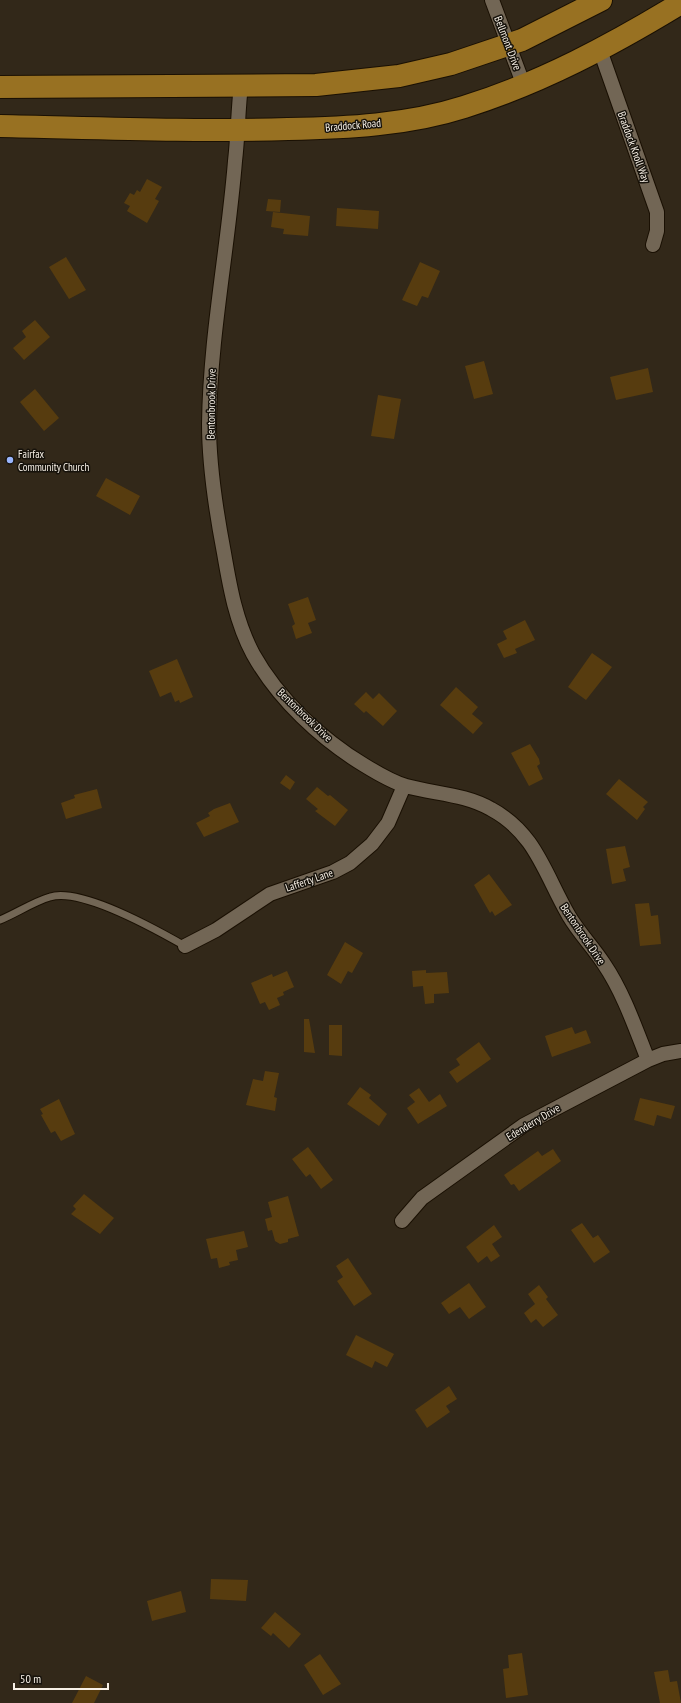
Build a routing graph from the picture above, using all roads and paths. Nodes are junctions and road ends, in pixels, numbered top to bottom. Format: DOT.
graph roads {
  1 [pos="492,0"];
  2 [pos="601,0"];
  3 [pos="681,3"];
  4 [pos="509,44"];
  5 [pos="600,50"];
  6 [pos="241,85"];
  7 [pos="524,86"];
  8 [pos="0,88"];
  9 [pos="0,126"];
  10 [pos="236,130"];
  11 [pos="653,245"];
  12 [pos="404,786"];
  13 [pos="0,920"];
  14 [pos="185,946"];
  15 [pos="681,1051"];
  16 [pos="648,1060"];
  17 [pos="402,1221"];
  1 -- 4 [label="street, Bellmont Drive"];
  2 -- 4 [label="main road"];
  3 -- 5 [label="main road, Braddock Road"];
  4 -- 6 [label="main road"];
  4 -- 7 [label="street, Bellmont Drive"];
  5 -- 7 [label="main road, Braddock Road"];
  5 -- 11 [label="street, Braddock Knoll Way"];
  6 -- 8 [label="main road"];
  6 -- 10 [label="street, Bentonbrook Drive"];
  7 -- 10 [label="main road, Braddock Road"];
  9 -- 10 [label="main road, Braddock Road"];
  10 -- 12 [label="street, Bentonbrook Drive"];
  12 -- 14 [label="street, Lafferty Lane"];
  12 -- 16 [label="street, Bentonbrook Drive"];
  13 -- 14 [label="lane"];
  15 -- 16 [label="street, Edenderry Drive"];
  16 -- 17 [label="street, Edenderry Drive"];
}
